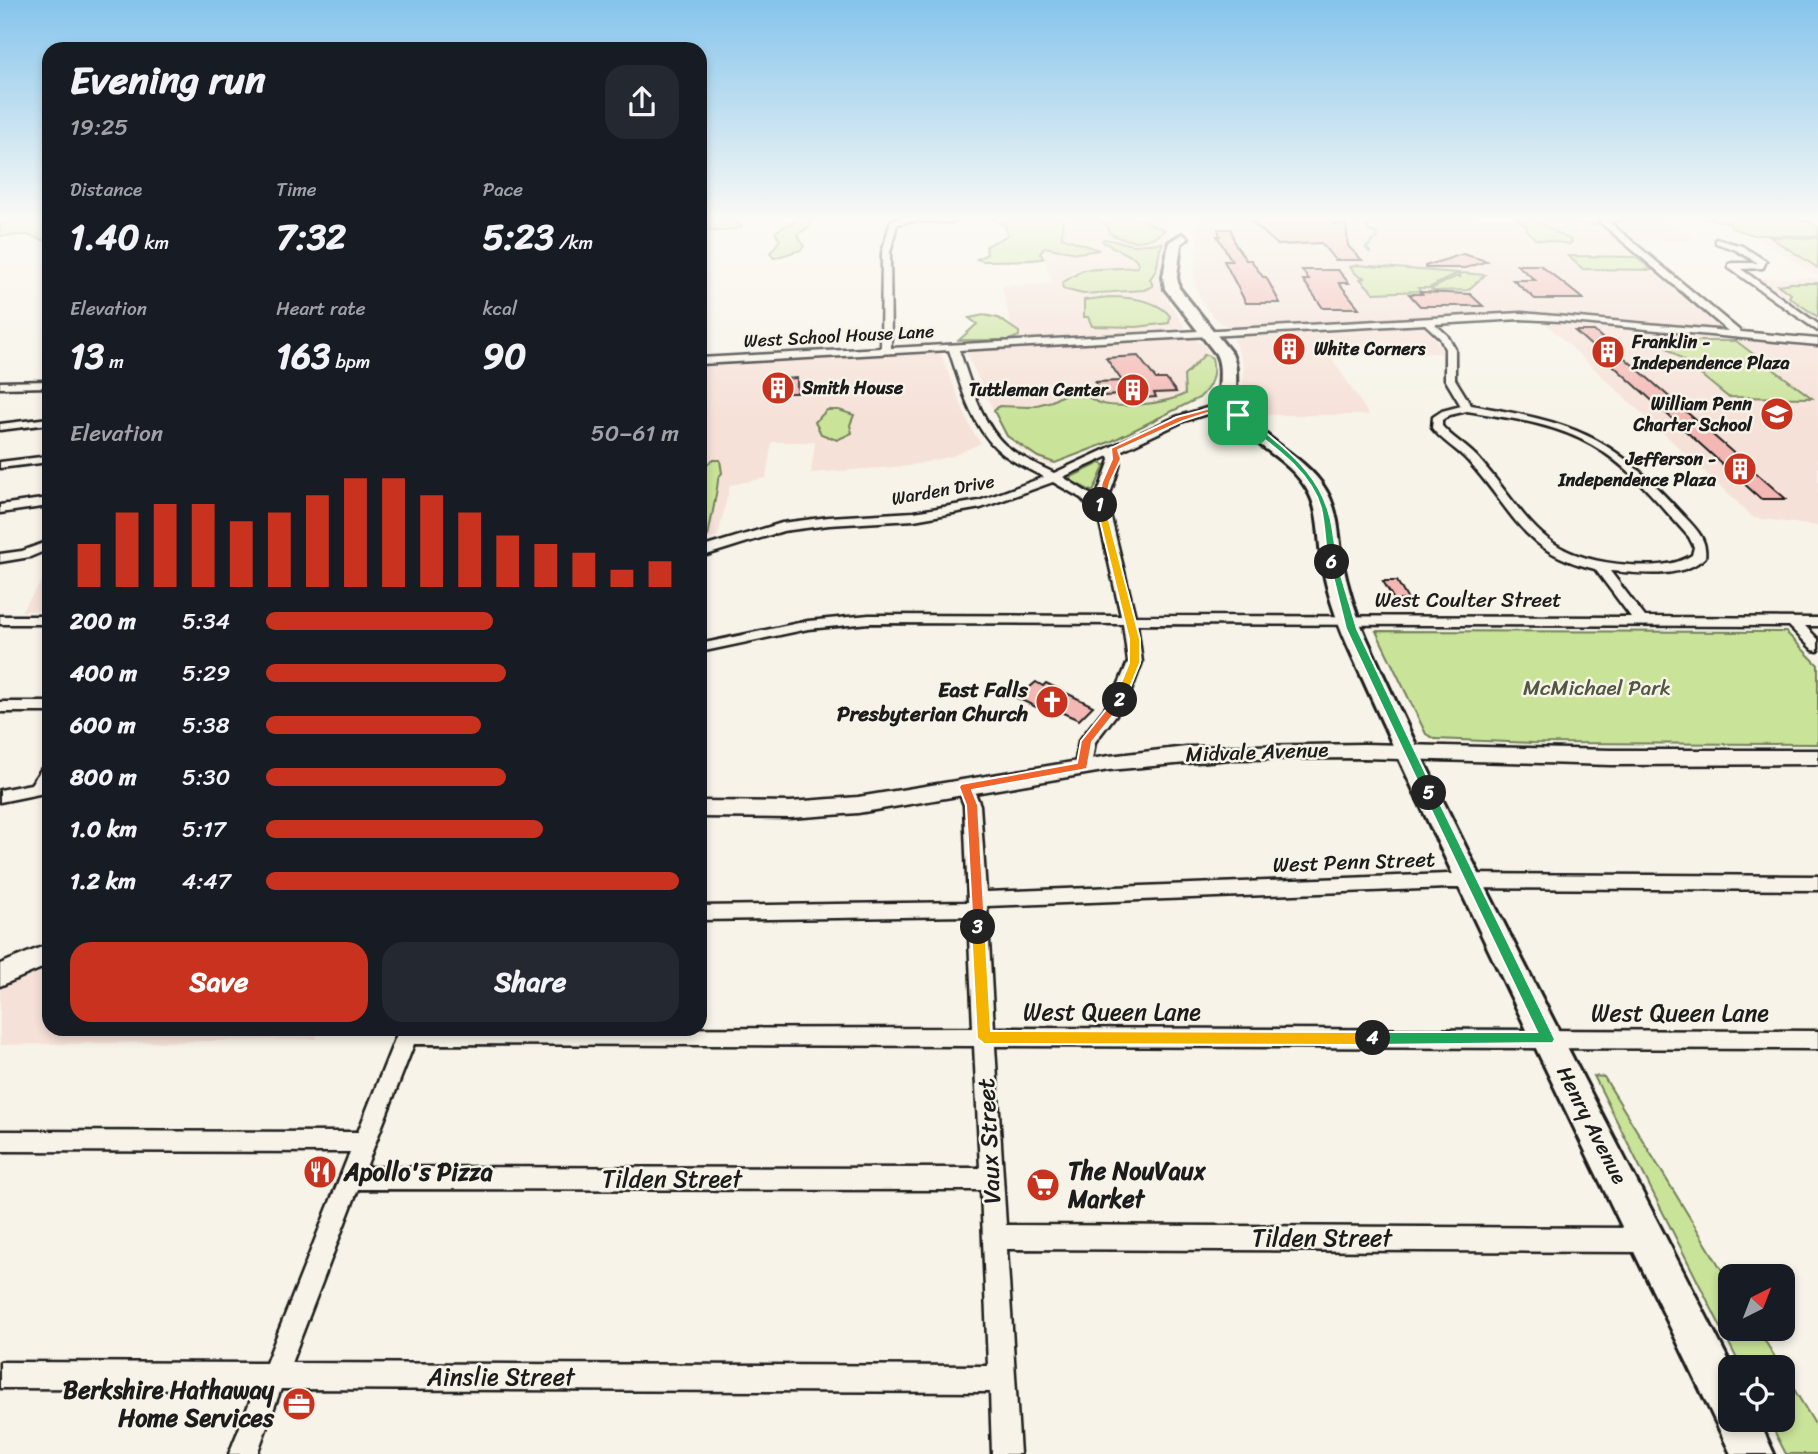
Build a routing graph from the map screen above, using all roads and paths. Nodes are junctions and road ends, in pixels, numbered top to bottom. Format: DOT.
graph roads {
  1 [pos="886,285"];
  2 [pos="1171,285"];
  3 [pos="1679,285"];
  4 [pos="1757,285"];
  5 [pos="1426,320"];
  6 [pos="1818,328"];
  7 [pos="1208,332"];
  8 [pos="1739,335"];
  9 [pos="1818,342"];
  10 [pos="953,347"];
  11 [pos="886,351"];
  12 [pos="707,361"];
  13 [pos="42,384"];
  14 [pos="0,385"];
  15 [pos="1234,408"];
  16 [pos="1467,408"];
  17 [pos="1180,419"];
  18 [pos="42,422"];
  19 [pos="0,426"];
  20 [pos="1114,449"];
  21 [pos="42,460"];
  22 [pos="0,465"];
  23 [pos="1053,478"];
  24 [pos="42,503"];
  25 [pos="1100,508"];
  26 [pos="0,509"];
  27 [pos="42,548"];
  28 [pos="707,550"];
  29 [pos="0,558"];
  30 [pos="1601,568"];
  31 [pos="0,620"];
  32 [pos="42,620"];
  33 [pos="1129,621"];
  34 [pos="1348,621"];
  35 [pos="1641,621"];
  36 [pos="1793,622"];
  37 [pos="1818,622"];
  38 [pos="707,647"];
  39 [pos="1818,647"];
  40 [pos="0,707"];
  41 [pos="42,707"];
  42 [pos="1409,751"];
  43 [pos="1818,757"];
  44 [pos="1083,766"];
  45 [pos="42,787"];
  46 [pos="965,787"];
  47 [pos="0,796"];
  48 [pos="707,809"];
  49 [pos="1472,881"];
  50 [pos="1818,883"];
  51 [pos="977,904"];
  52 [pos="707,913"];
  53 [pos="42,957"];
  54 [pos="0,975"];
  55 [pos="707,1035"];
  56 [pos="406,1036"];
  57 [pos="984,1038"];
  58 [pos="1548,1039"];
  59 [pos="1818,1040"];
  60 [pos="0,1141"];
  61 [pos="365,1142"];
  62 [pos="352,1178"];
  63 [pos="991,1179"];
  64 [pos="995,1237"];
  65 [pos="1649,1240"];
  66 [pos="0,1375"];
  67 [pos="274,1376"];
  68 [pos="1002,1378"];
  69 [pos="1718,1381"];
  70 [pos="1742,1432"];
  71 [pos="243,1454"];
  72 [pos="1006,1454"];
  73 [pos="1753,1454"];
  1 -- 11 [label="street"];
  2 -- 7 [label="main road"];
  3 -- 8 [label="street"];
  4 -- 6 [label="street"];
  5 -- 7 [label="street, West School House Lane"];
  5 -- 8 [label="street, West School House Lane"];
  5 -- 16 [label="street"];
  7 -- 10 [label="street, West School House Lane"];
  7 -- 15 [label="main road"];
  8 -- 9 [label="street, West School House Lane"];
  10 -- 11 [label="street, West School House Lane"];
  10 -- 23 [label="street"];
  11 -- 12 [label="street, West School House Lane"];
  13 -- 14 [label="street"];
  15 -- 17 [label="street, Warden Drive"];
  15 -- 17 [label="street, Warden Drive"];
  15 -- 34 [label="main road, Henry Avenue"];
  16 -- 30 [label="street"];
  16 -- 30 [label="street"];
  17 -- 20 [label="street, Warden Drive"];
  18 -- 19 [label="street"];
  20 -- 23 [label="street, Warden Drive"];
  20 -- 25 [label="street"];
  21 -- 22 [label="street"];
  23 -- 25 [label="street"];
  23 -- 28 [label="street, Warden Drive"];
  24 -- 26 [label="street"];
  25 -- 33 [label="street"];
  27 -- 29 [label="street"];
  30 -- 35 [label="street"];
  31 -- 32 [label="street"];
  33 -- 34 [label="street, West Coulter Street"];
  33 -- 38 [label="street, West Coulter Street"];
  33 -- 44 [label="street"];
  34 -- 35 [label="street, West Coulter Street"];
  34 -- 42 [label="main road, Henry Avenue"];
  35 -- 36 [label="street, West Coulter Street"];
  36 -- 37 [label="street, West Coulter Street"];
  36 -- 39 [label="street"];
  40 -- 41 [label="street"];
  42 -- 43 [label="street, Midvale Avenue"];
  42 -- 44 [label="street, Midvale Avenue"];
  42 -- 49 [label="main road, Henry Avenue"];
  44 -- 46 [label="street, Midvale Avenue"];
  45 -- 47 [label="street"];
  46 -- 48 [label="street, Midvale Avenue"];
  46 -- 51 [label="street, Vaux Street"];
  49 -- 50 [label="street, West Penn Street"];
  49 -- 51 [label="street, West Penn Street"];
  49 -- 58 [label="main road, Henry Avenue"];
  51 -- 52 [label="street, West Penn Street"];
  51 -- 57 [label="street, Vaux Street"];
  53 -- 54 [label="street"];
  55 -- 57 [label="street, West Queen Lane"];
  56 -- 61 [label="street"];
  57 -- 58 [label="street, West Queen Lane"];
  57 -- 63 [label="street, Vaux Street"];
  58 -- 59 [label="street, West Queen Lane"];
  58 -- 65 [label="main road, Henry Avenue"];
  60 -- 61 [label="street"];
  61 -- 62 [label="street"];
  62 -- 63 [label="street, Tilden Street"];
  62 -- 67 [label="street"];
  63 -- 64 [label="street, Vaux Street"];
  64 -- 65 [label="street, Tilden Street"];
  64 -- 68 [label="street, Vaux Street"];
  65 -- 69 [label="main road, Henry Avenue"];
  66 -- 67 [label="street, Ainslie Street"];
  67 -- 68 [label="street, Ainslie Street"];
  67 -- 71 [label="street"];
  68 -- 72 [label="street, Vaux Street"];
  70 -- 73 [label="main road"];
}
